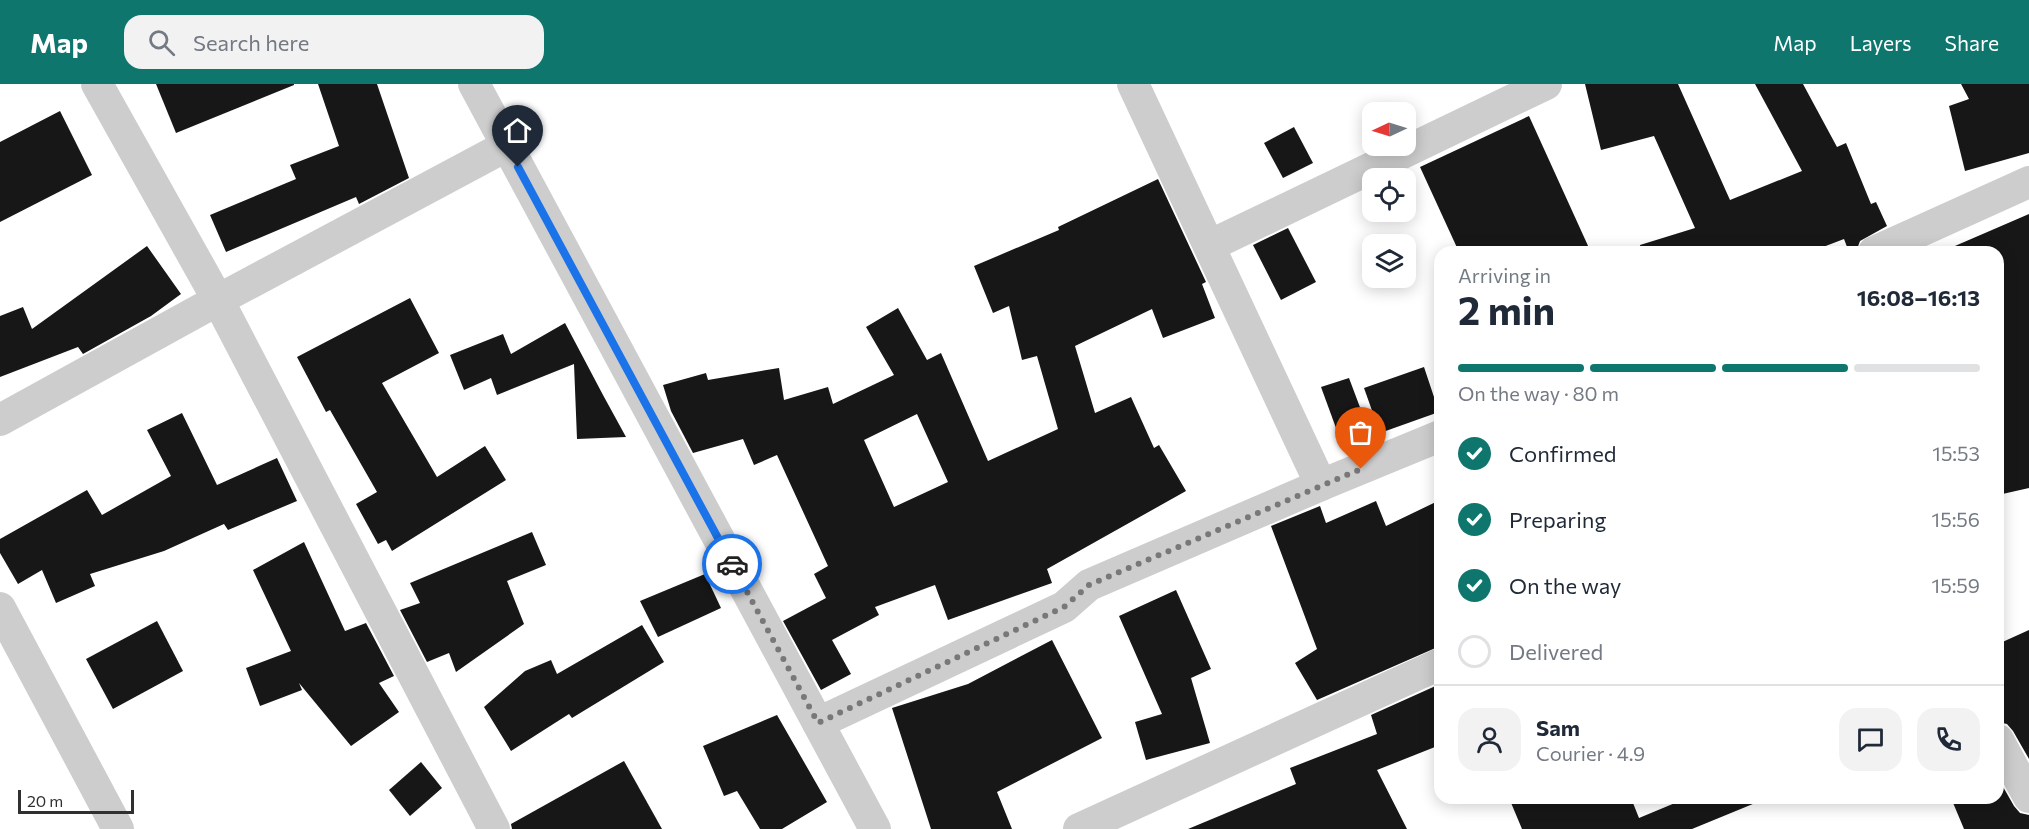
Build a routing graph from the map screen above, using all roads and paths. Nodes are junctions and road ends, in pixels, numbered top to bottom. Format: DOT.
graph roads {
  1 [pos="98,84"];
  2 [pos="474,84"];
  3 [pos="1133,84"];
  4 [pos="1546,84"];
  5 [pos="506,147"];
  6 [pos="2029,182"];
  7 [pos="1211,244"];
  8 [pos="1887,246"];
  9 [pos="218,300"];
  10 [pos="0,420"];
  11 [pos="1434,439"];
  12 [pos="1321,486"];
  13 [pos="0,608"];
  14 [pos="1434,667"];
  15 [pos="818,723"];
  16 [pos="2004,751"];
  17 [pos="2029,797"];
  18 [pos="118,829"];
  19 [pos="494,829"];
  20 [pos="875,829"];
  21 [pos="1079,829"];
  1 -- 9 [label="street"];
  2 -- 5 [label="street"];
  3 -- 7 [label="street"];
  4 -- 7 [label="street"];
  5 -- 9 [label="street"];
  5 -- 15 [label="street"];
  6 -- 8 [label="street"];
  7 -- 12 [label="street"];
  9 -- 10 [label="street"];
  9 -- 19 [label="street"];
  11 -- 12 [label="street"];
  12 -- 15 [label="street"];
  13 -- 18 [label="street"];
  14 -- 21 [label="street"];
  15 -- 20 [label="street"];
  16 -- 17 [label="street"];
}
